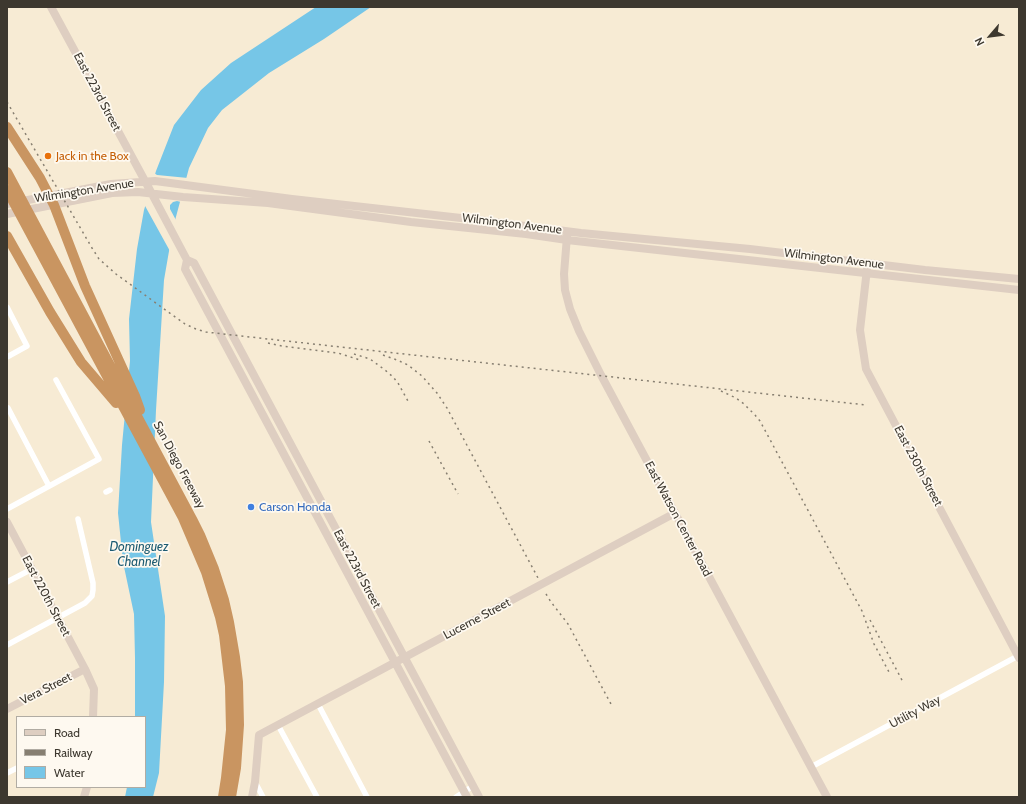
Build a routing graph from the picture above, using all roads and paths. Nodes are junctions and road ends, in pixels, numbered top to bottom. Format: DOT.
graph roads {
  1 [pos="51,7"];
  2 [pos="7,127"];
  3 [pos="7,172"];
  4 [pos="143,180"];
  5 [pos="10,187"];
  6 [pos="86,189"];
  7 [pos="152,194"];
  8 [pos="86,198"];
  9 [pos="7,200"];
  10 [pos="52,201"];
  11 [pos="7,204"];
  12 [pos="377,213"];
  13 [pos="7,214"];
  14 [pos="29,226"];
  15 [pos="567,231"];
  16 [pos="7,236"];
  17 [pos="566,240"];
  18 [pos="187,260"];
  19 [pos="868,264"];
  20 [pos="867,274"];
  21 [pos="1019,279"];
  22 [pos="1019,290"];
  23 [pos="7,307"];
  24 [pos="7,357"];
  25 [pos="56,380"];
  26 [pos="116,395"];
  27 [pos="8,408"];
  28 [pos="149,438"];
  29 [pos="160,473"];
  30 [pos="49,486"];
  31 [pos="7,509"];
  32 [pos="675,513"];
  33 [pos="78,519"];
  34 [pos="7,522"];
  35 [pos="32,569"];
  36 [pos="7,582"];
  37 [pos="58,618"];
  38 [pos="7,645"];
  39 [pos="1019,657"];
  40 [pos="404,658"];
  41 [pos="395,662"];
  42 [pos="85,669"];
  43 [pos="318,704"];
  44 [pos="7,709"];
  45 [pos="93,716"];
  46 [pos="278,725"];
  47 [pos="812,767"];
  48 [pos="16,768"];
  49 [pos="7,773"];
  50 [pos="255,782"];
  51 [pos="473,786"];
  52 [pos="466,794"];
  53 [pos="218,797"];
  54 [pos="224,797"];
  55 [pos="231,797"];
  56 [pos="252,797"];
  57 [pos="263,797"];
  58 [pos="317,797"];
  59 [pos="367,797"];
  60 [pos="456,797"];
  61 [pos="479,797"];
  62 [pos="827,797"];
  1 -- 4 [label="main road, East 223rd Street"];
  2 -- 10 [label="highway"];
  3 -- 5 [label="highway, San Diego Freeway"];
  4 -- 6 [label="main road, Wilmington Avenue"];
  4 -- 7 [label="main road, East 223rd Street"];
  4 -- 12 [label="main road, Wilmington Avenue"];
  5 -- 14 [label="highway, San Diego Freeway"];
  6 -- 8 [label="main road"];
  6 -- 10 [label="main road, Wilmington Avenue"];
  7 -- 8 [label="main road, Wilmington Avenue"];
  7 -- 12 [label="main road, Wilmington Avenue"];
  7 -- 18 [label="main road, East 223rd Street"];
  8 -- 10 [label="main road, Wilmington Avenue"];
  9 -- 14 [label="highway, San Diego Freeway"];
  10 -- 11 [label="main road, Wilmington Avenue"];
  10 -- 13 [label="main road, Wilmington Avenue"];
  10 -- 28 [label="highway"];
  12 -- 15 [label="main road, Wilmington Avenue"];
  12 -- 17 [label="main road, Wilmington Avenue"];
  14 -- 26 [label="highway, San Diego Freeway"];
  14 -- 26 [label="highway"];
  14 -- 28 [label="highway, San Diego Freeway"];
  15 -- 17 [label="main road, East Watson Center Road"];
  15 -- 19 [label="main road, Wilmington Avenue"];
  16 -- 26 [label="highway"];
  17 -- 20 [label="main road, Wilmington Avenue"];
  17 -- 32 [label="main road, East Watson Center Road"];
  18 -- 40 [label="main road, East 223rd Street"];
  18 -- 41 [label="main road, East 223rd Street"];
  19 -- 20 [label="main road, East 230th Street"];
  19 -- 21 [label="main road, Wilmington Avenue"];
  20 -- 22 [label="main road, Wilmington Avenue"];
  20 -- 39 [label="main road, East 230th Street"];
  23 -- 24 [label="street"];
  25 -- 30 [label="street"];
  26 -- 29 [label="highway, San Diego Freeway"];
  26 -- 29 [label="highway"];
  27 -- 30 [label="street"];
  28 -- 29 [label="highway, San Diego Freeway"];
  29 -- 53 [label="highway, San Diego Freeway"];
  29 -- 54 [label="highway"];
  29 -- 55 [label="highway, San Diego Freeway"];
  30 -- 31 [label="street"];
  32 -- 40 [label="main road, Lucerne Street"];
  32 -- 47 [label="main road, East Watson Center Road"];
  33 -- 37 [label="street"];
  34 -- 35 [label="main road, East 220th Street"];
  35 -- 36 [label="street"];
  35 -- 37 [label="main road, East 220th Street"];
  37 -- 38 [label="street"];
  37 -- 42 [label="main road, East 220th Street"];
  39 -- 47 [label="street, Utility Way"];
  40 -- 41 [label="main road, Lucerne Street"];
  40 -- 51 [label="main road, East 223rd Street"];
  41 -- 43 [label="main road, Lucerne Street"];
  41 -- 52 [label="main road, East 223rd Street"];
  42 -- 44 [label="main road, Vera Street"];
  42 -- 45 [label="main road, East 220th Street"];
  43 -- 46 [label="main road, Lucerne Street"];
  43 -- 59 [label="street"];
  46 -- 50 [label="main road"];
  46 -- 58 [label="street"];
  47 -- 62 [label="main road, East Watson Center Road"];
  48 -- 49 [label="street"];
  50 -- 56 [label="main road"];
  50 -- 57 [label="street"];
  51 -- 52 [label="street"];
  51 -- 61 [label="main road, East 223rd Street"];
  52 -- 60 [label="street"];
}
